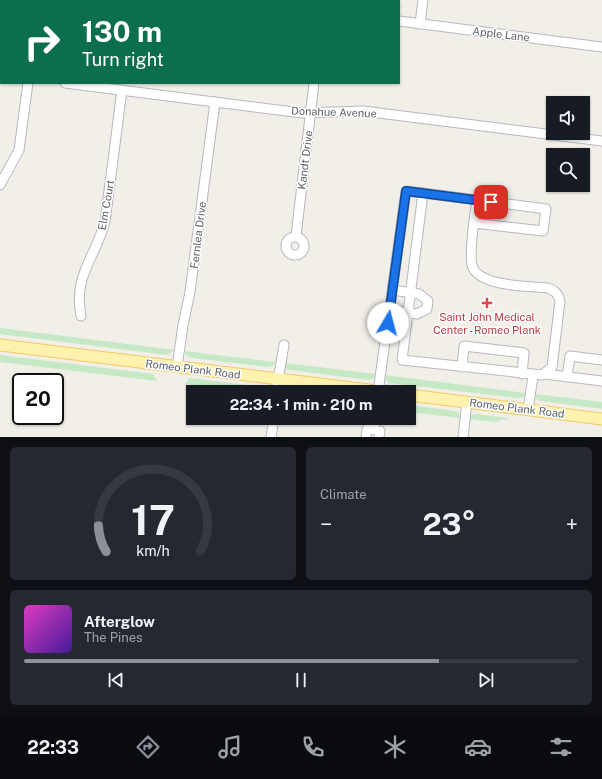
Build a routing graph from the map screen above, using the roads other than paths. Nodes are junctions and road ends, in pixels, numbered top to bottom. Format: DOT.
graph roads {
  1 [pos="423,0"];
  2 [pos="400,21"];
  3 [pos="420,24"];
  4 [pos="602,46"];
  5 [pos="28,84"];
  6 [pos="73,84"];
  7 [pos="314,84"];
  8 [pos="122,90"];
  9 [pos="215,102"];
  10 [pos="311,113"];
  11 [pos="602,141"];
  12 [pos="0,185"];
  13 [pos="423,193"];
  14 [pos="477,200"];
  15 [pos="474,223"];
  16 [pos="296,236"];
  17 [pos="393,290"];
  18 [pos="410,292"];
  19 [pos="390,310"];
  20 [pos="408,313"];
  21 [pos="81,316"];
  22 [pos="0,345"];
  23 [pos="284,345"];
  24 [pos="602,360"];
  25 [pos="177,367"];
  26 [pos="462,367"];
  27 [pos="522,374"];
  28 [pos="544,374"];
  29 [pos="533,376"];
  30 [pos="567,377"];
  31 [pos="278,379"];
  32 [pos="602,381"];
  33 [pos="277,385"];
  34 [pos="326,385"];
  35 [pos="382,385"];
  36 [pos="416,396"];
  37 [pos="467,402"];
  38 [pos="528,410"];
  39 [pos="602,419"];
  40 [pos="273,425"];
  41 [pos="271,437"];
  42 [pos="463,437"];
  1 -- 3 [label="street"];
  2 -- 3 [label="street, Apple Lane"];
  3 -- 4 [label="street, Apple Lane"];
  5 -- 12 [label="street"];
  6 -- 8 [label="street, Donahue Avenue"];
  7 -- 10 [label="street, Kandt Drive"];
  8 -- 9 [label="street, Donahue Avenue"];
  8 -- 21 [label="street, Elm Court"];
  9 -- 10 [label="street, Donahue Avenue"];
  9 -- 25 [label="street, Fernlea Drive"];
  10 -- 11 [label="street, Donahue Avenue"];
  10 -- 16 [label="street, Kandt Drive"];
  13 -- 14 [label="street"];
  13 -- 17 [label="street"];
  13 -- 18 [label="street"];
  14 -- 15 [label="street"];
  14 -- 15 [label="street"];
  15 -- 28 [label="street"];
  17 -- 18 [label="street"];
  17 -- 19 [label="street"];
  18 -- 20 [label="street"];
  18 -- 20 [label="street"];
  19 -- 20 [label="street"];
  19 -- 35 [label="street"];
  20 -- 26 [label="street"];
  22 -- 25 [label="main road, Romeo Plank Road"];
  23 -- 31 [label="street"];
  24 -- 30 [label="street"];
  25 -- 31 [label="main road, Romeo Plank Road"];
  26 -- 27 [label="street"];
  26 -- 27 [label="street"];
  27 -- 29 [label="street"];
  28 -- 29 [label="street"];
  28 -- 30 [label="street"];
  29 -- 38 [label="street"];
  30 -- 32 [label="street"];
  31 -- 33 [label="street"];
  31 -- 34 [label="main road, Romeo Plank Road"];
  36 -- 37 [label="main road, Romeo Plank Road"];
  37 -- 38 [label="main road, Romeo Plank Road"];
  37 -- 42 [label="street"];
  38 -- 39 [label="main road, Romeo Plank Road"];
  40 -- 41 [label="street"];
}
